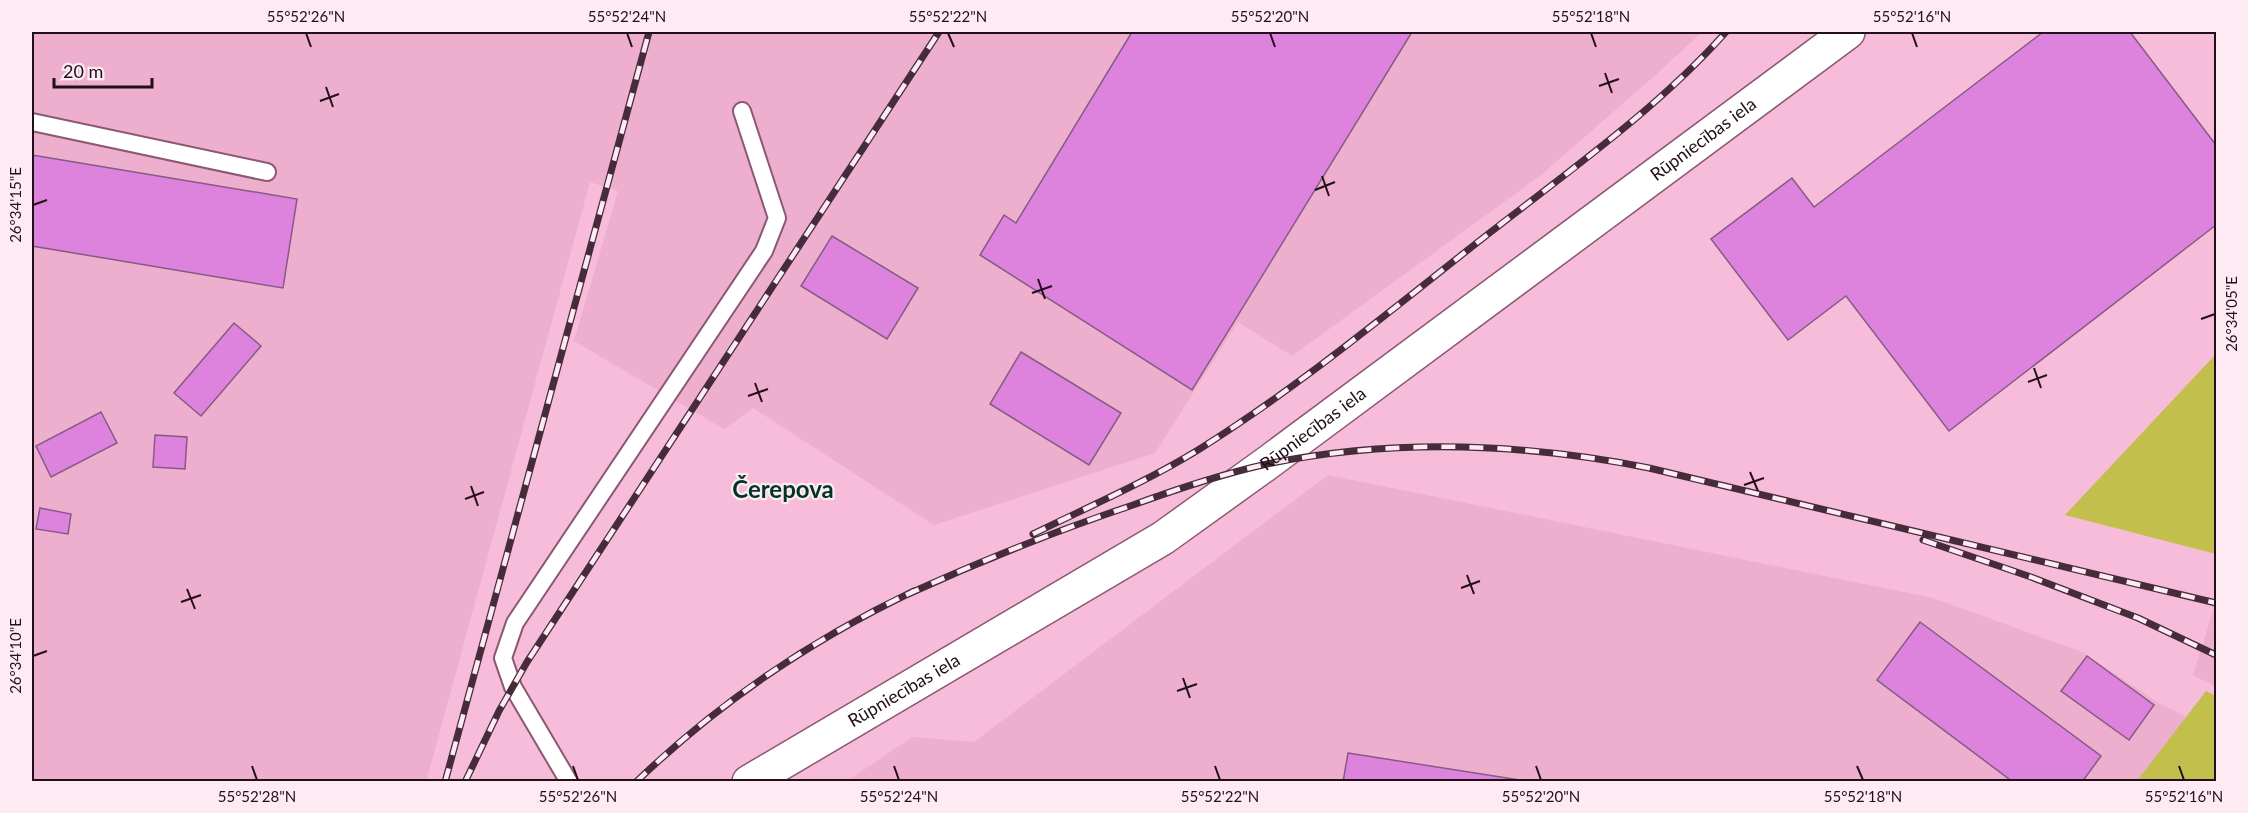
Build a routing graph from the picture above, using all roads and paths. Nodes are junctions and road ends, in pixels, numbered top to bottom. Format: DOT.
graph roads {
  1 [pos="1848,32"];
  2 [pos="742,111"];
  3 [pos="32,122"];
  4 [pos="267,172"];
  5 [pos="569,782"];
  6 [pos="749,782"];
  1 -- 6 [label="street, Rūpniecības iela"];
  2 -- 5 [label="lane"];
  3 -- 4 [label="lane"];
}
